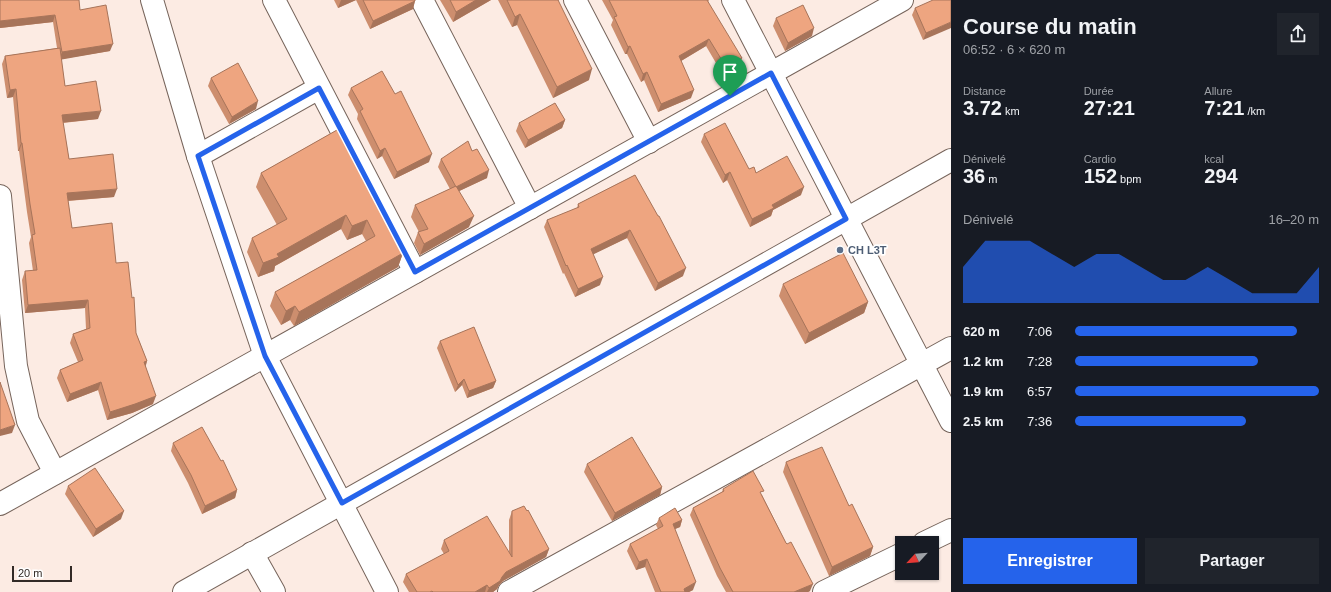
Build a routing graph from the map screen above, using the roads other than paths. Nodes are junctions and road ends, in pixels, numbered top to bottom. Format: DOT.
graph roads {
  1 [pos="152,0"];
  2 [pos="274,0"];
  3 [pos="422,0"];
  4 [pos="575,0"];
  5 [pos="733,0"];
  6 [pos="902,0"];
  7 [pos="771,73"];
  8 [pos="319,88"];
  9 [pos="649,142"];
  10 [pos="198,156"];
  11 [pos="951,160"];
  12 [pos="0,196"];
  13 [pos="530,208"];
  14 [pos="846,219"];
  15 [pos="415,272"];
  16 [pos="951,348"];
  17 [pos="265,356"];
  18 [pos="922,364"];
  19 [pos="951,421"];
  20 [pos="55,473"];
  21 [pos="342,503"];
  22 [pos="0,504"];
  23 [pos="951,530"];
  24 [pos="939,536"];
  25 [pos="252,553"];
  26 [pos="895,557"];
  27 [pos="540,585"];
  28 [pos="184,592"];
  29 [pos="274,592"];
  30 [pos="387,592"];
  31 [pos="509,592"];
  32 [pos="824,592"];
  1 -- 10 [label="street"];
  2 -- 8 [label="street"];
  3 -- 13 [label="street"];
  4 -- 9 [label="street"];
  5 -- 7 [label="street"];
  6 -- 7 [label="street"];
  7 -- 9 [label="street"];
  7 -- 14 [label="street"];
  8 -- 10 [label="street"];
  8 -- 15 [label="street"];
  9 -- 13 [label="street"];
  10 -- 17 [label="street"];
  11 -- 14 [label="street"];
  12 -- 20 [label="street"];
  13 -- 15 [label="street"];
  14 -- 18 [label="street"];
  14 -- 21 [label="street"];
  15 -- 17 [label="street"];
  16 -- 18 [label="street"];
  17 -- 20 [label="street"];
  17 -- 21 [label="street"];
  18 -- 19 [label="street"];
  18 -- 27 [label="street"];
  20 -- 22 [label="street"];
  21 -- 25 [label="street"];
  21 -- 30 [label="street"];
  23 -- 24 [label="street"];
  25 -- 28 [label="street"];
  25 -- 29 [label="street"];
  26 -- 32 [label="street"];
  27 -- 31 [label="street"];
}
